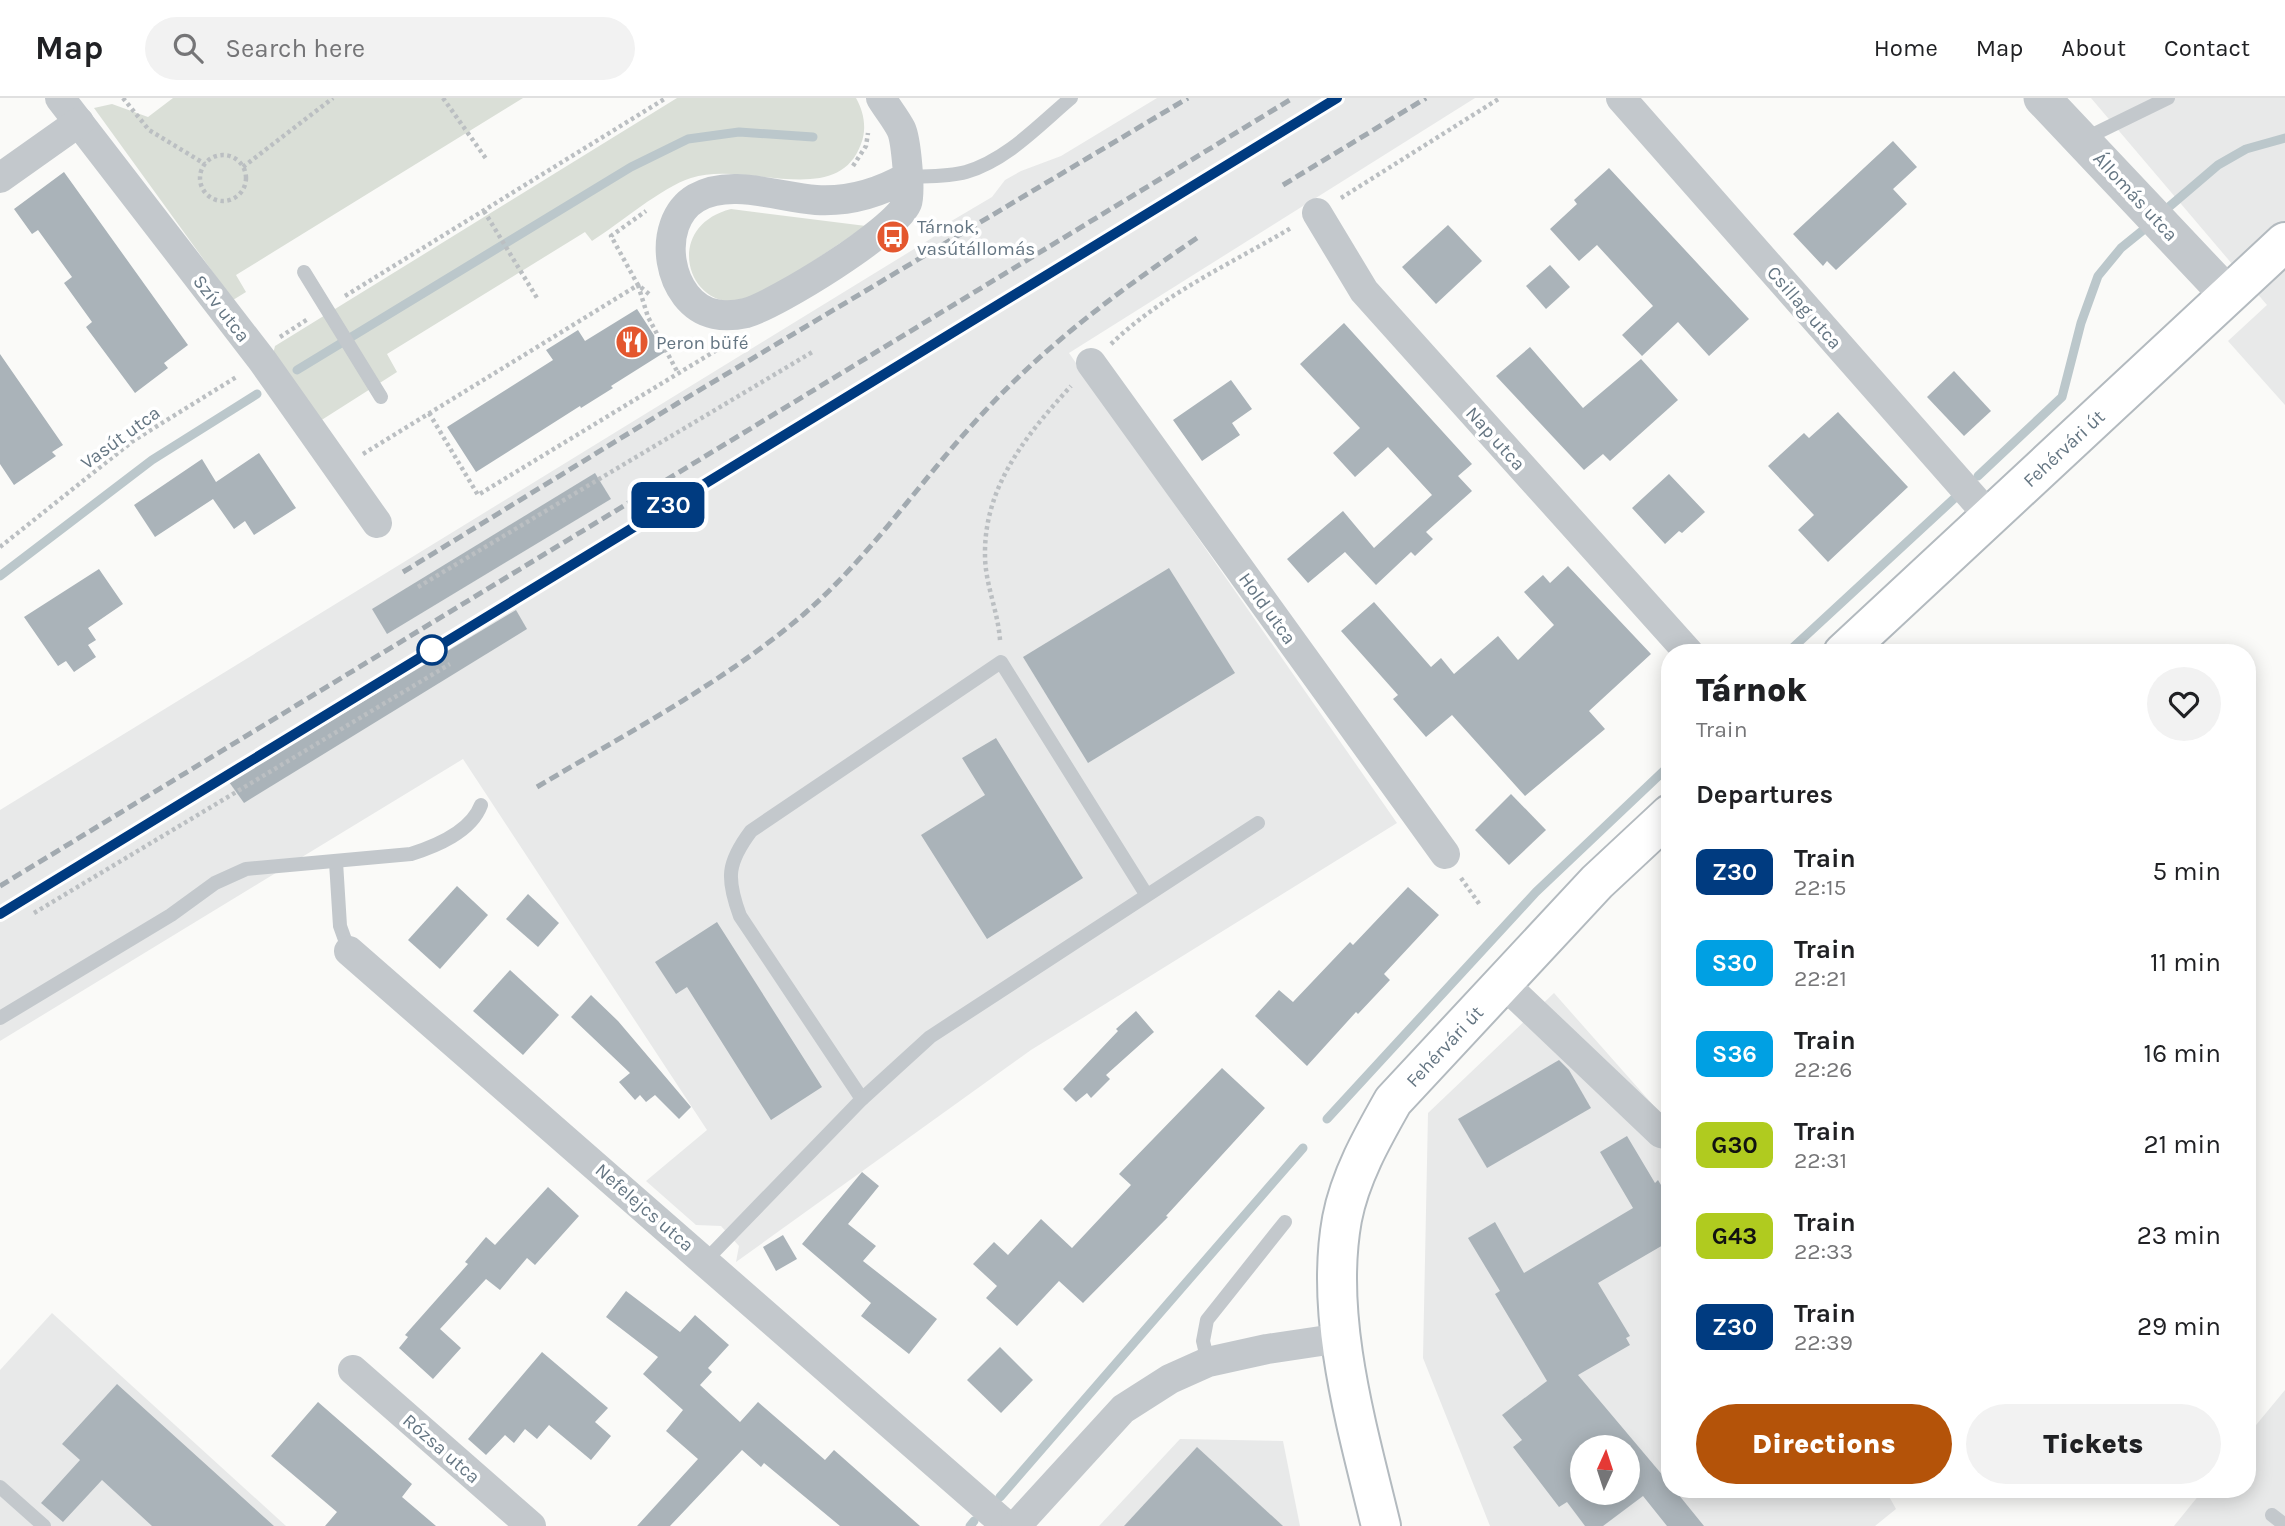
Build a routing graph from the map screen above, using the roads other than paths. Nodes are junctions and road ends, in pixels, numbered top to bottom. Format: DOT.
graph roads {
  1 [pos="60,98"];
  2 [pos="881,98"];
  3 [pos="1072,98"];
  4 [pos="1620,98"];
  5 [pos="2042,98"];
  6 [pos="2168,98"];
  7 [pos="79,122"];
  8 [pos="2082,139"];
  9 [pos="907,177"];
  10 [pos="0,178"];
  11 [pos="1317,213"];
  12 [pos="2285,242"];
  13 [pos="304,272"];
  14 [pos="2228,295"];
  15 [pos="1091,363"];
  16 [pos="382,397"];
  17 [pos="1989,516"];
  18 [pos="377,523"];
  19 [pos="1681,644"];
  20 [pos="1853,644"];
  21 [pos="481,806"];
  22 [pos="1661,822"];
  23 [pos="1258,823"];
  24 [pos="1445,854"];
  25 [pos="336,862"];
  26 [pos="1146,894"];
  27 [pos="349,951"];
  28 [pos="1501,981"];
  29 [pos="0,1018"];
  30 [pos="863,1100"];
  31 [pos="1661,1130"];
  32 [pos="1285,1222"];
  33 [pos="706,1260"];
  34 [pos="1341,1338"];
  35 [pos="1209,1362"];
  36 [pos="353,1370"];
  37 [pos="0,1487"];
  38 [pos="2272,1515"];
  39 [pos="2285,1525"];
  40 [pos="44,1526"];
  41 [pos="531,1526"];
  42 [pos="1007,1526"];
  43 [pos="1016,1526"];
  44 [pos="1381,1526"];
  1 -- 7 [label="street, Szív utca"];
  2 -- 9 [label="street"];
  3 -- 9 [label="lane"];
  4 -- 17 [label="street, Csillag utca"];
  5 -- 8 [label="street, Állomás utca"];
  6 -- 8 [label="lane"];
  7 -- 10 [label="street"];
  7 -- 18 [label="street, Szív utca"];
  8 -- 14 [label="street, Állomás utca"];
  9 -- 9 [label="street"];
  11 -- 19 [label="street, Nap utca"];
  12 -- 14 [label="main road, Fehérvári út"];
  13 -- 16 [label="lane"];
  14 -- 17 [label="main road, Fehérvári út"];
  15 -- 24 [label="street, Hold utca"];
  17 -- 20 [label="main road, Fehérvári út"];
  21 -- 25 [label="lane"];
  22 -- 28 [label="main road, Fehérvári út"];
  23 -- 26 [label="lane"];
  25 -- 27 [label="lane, Nefelejcs utca"];
  25 -- 29 [label="lane"];
  26 -- 30 [label="lane"];
  26 -- 30 [label="lane"];
  27 -- 33 [label="street, Nefelejcs utca"];
  28 -- 31 [label="street"];
  28 -- 34 [label="main road, Fehérvári út"];
  30 -- 33 [label="lane"];
  32 -- 35 [label="lane"];
  33 -- 42 [label="street, Nefelejcs utca"];
  34 -- 35 [label="street"];
  34 -- 44 [label="main road, Fehérvári út"];
  35 -- 43 [label="street"];
  36 -- 41 [label="street, Rózsa utca"];
  37 -- 40 [label="lane"];
  38 -- 39 [label="lane"];
}
